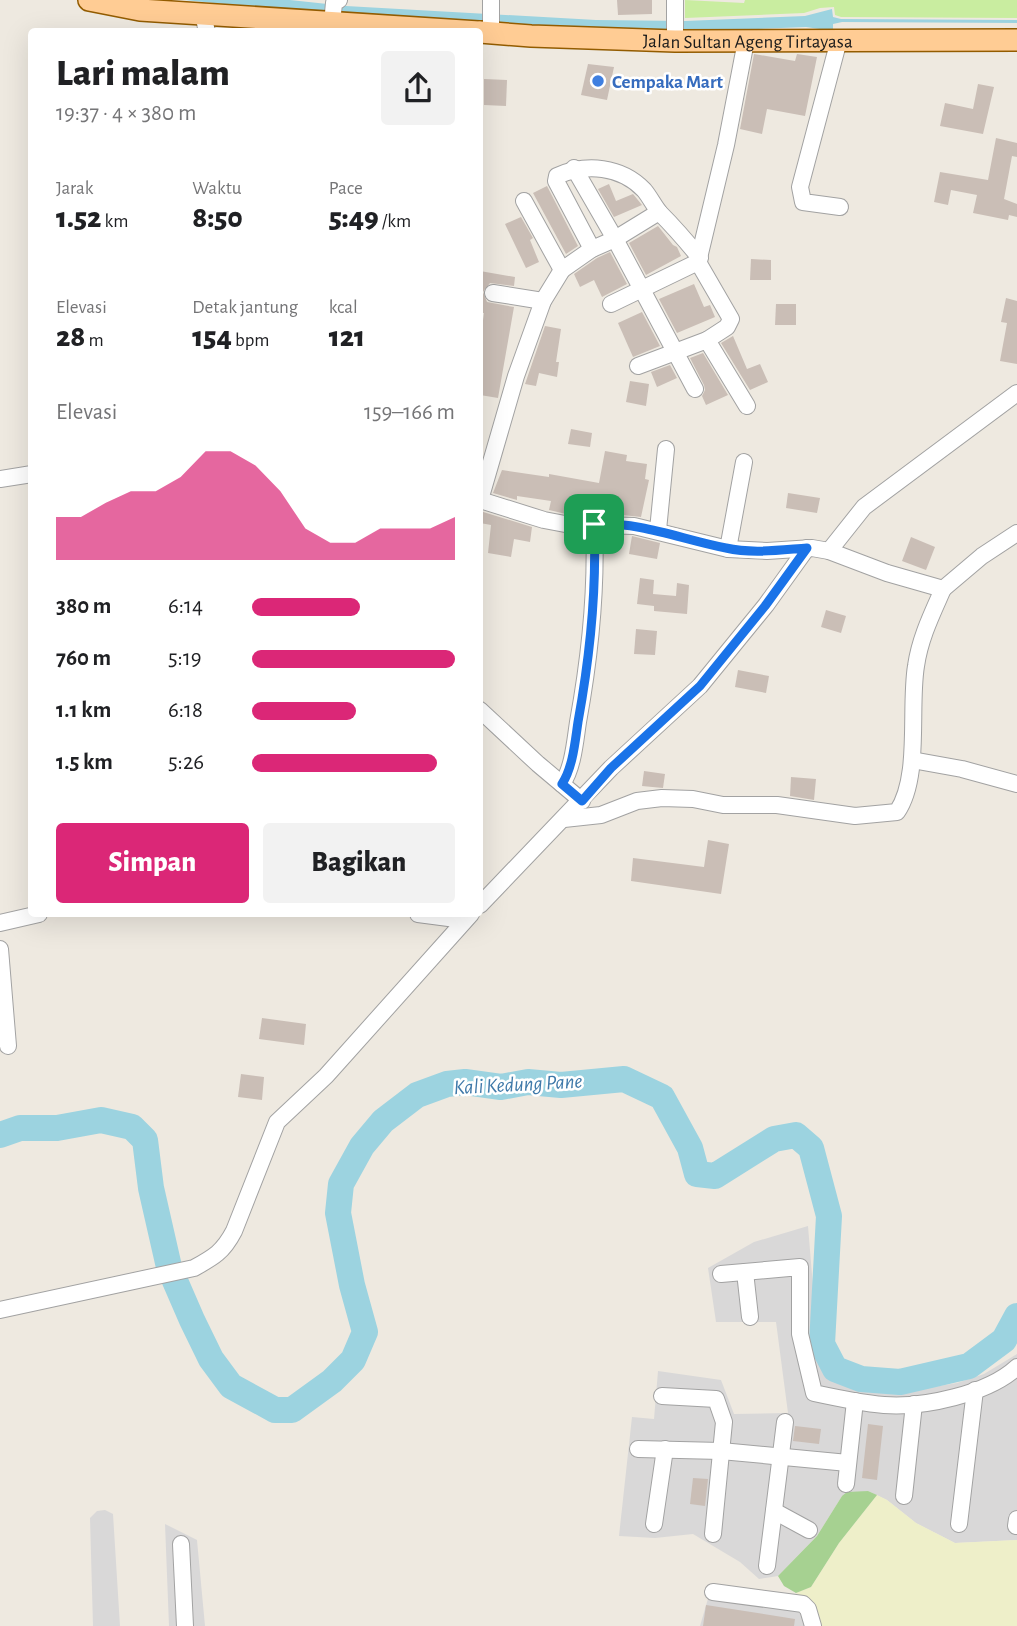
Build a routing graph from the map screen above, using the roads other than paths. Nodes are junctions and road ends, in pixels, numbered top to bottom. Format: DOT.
graph roads {
  1 [pos="89,0"];
  2 [pos="675,0"];
  3 [pos="172,4"];
  4 [pos="335,11"];
  5 [pos="487,22"];
  6 [pos="205,23"];
  7 [pos="675,30"];
  8 [pos="839,40"];
  9 [pos="1017,40"];
  10 [pos="746,41"];
  11 [pos="574,168"];
  12 [pos="524,201"];
  13 [pos="840,207"];
  14 [pos="660,212"];
  15 [pos="615,239"];
  16 [pos="592,249"];
  17 [pos="699,260"];
  18 [pos="562,270"];
  19 [pos="641,290"];
  20 [pos="493,293"];
  21 [pos="543,301"];
  22 [pos="611,304"];
  23 [pos="707,340"];
  24 [pos="674,351"];
  25 [pos="638,366"];
  26 [pos="695,389"];
  27 [pos="1017,393"];
  28 [pos="747,406"];
  29 [pos="666,449"];
  30 [pos="744,462"];
  31 [pos="28,475"];
  32 [pos="0,479"];
  33 [pos="483,490"];
  34 [pos="483,501"];
  35 [pos="594,524"];
  36 [pos="658,530"];
  37 [pos="1017,533"];
  38 [pos="728,549"];
  39 [pos="818,549"];
  40 [pos="943,589"];
  41 [pos="483,713"];
  42 [pos="912,760"];
  43 [pos="562,784"];
  44 [pos="1017,784"];
  45 [pos="574,809"];
  46 [pos="483,902"];
  47 [pos="28,917"];
  48 [pos="468,917"];
  49 [pos="0,923"];
  50 [pos="0,950"];
  51 [pos="8,1046"];
  52 [pos="745,1272"];
  53 [pos="721,1274"];
  54 [pos="0,1311"];
  55 [pos="750,1317"];
  56 [pos="1017,1367"];
  57 [pos="975,1390"];
  58 [pos="814,1393"];
  59 [pos="797,1394"];
  60 [pos="662,1396"];
  61 [pos="855,1401"];
  62 [pos="914,1404"];
  63 [pos="785,1422"];
  64 [pos="638,1449"];
  65 [pos="665,1449"];
  66 [pos="721,1451"];
  67 [pos="781,1456"];
  68 [pos="848,1462"];
  69 [pos="846,1484"];
  70 [pos="904,1496"];
  71 [pos="774,1511"];
  72 [pos="1017,1519"];
  73 [pos="654,1524"];
  74 [pos="959,1524"];
  75 [pos="1016,1526"];
  76 [pos="810,1531"];
  77 [pos="713,1534"];
  78 [pos="181,1544"];
  79 [pos="767,1566"];
  80 [pos="713,1592"];
  81 [pos="185,1626"];
  82 [pos="813,1626"];
  1 -- 3 [label="main road, Jalan Sultan Ageng Tirtayasa"];
  2 -- 7 [label="street"];
  3 -- 6 [label="main road, Jalan Sultan Ageng Tirtayasa"];
  4 -- 5 [label="main road, Jalan Sultan Ageng Tirtayasa"];
  4 -- 6 [label="main road, Jalan Sultan Ageng Tirtayasa"];
  5 -- 7 [label="main road, Jalan Sultan Ageng Tirtayasa"];
  7 -- 10 [label="main road, Jalan Sultan Ageng Tirtayasa"];
  8 -- 9 [label="main road, Jalan Sultan Ageng Tirtayasa"];
  8 -- 10 [label="main road, Jalan Sultan Ageng Tirtayasa"];
  8 -- 13 [label="street"];
  10 -- 17 [label="street"];
  11 -- 14 [label="street"];
  11 -- 15 [label="street"];
  11 -- 16 [label="street"];
  12 -- 18 [label="street"];
  14 -- 15 [label="street"];
  14 -- 17 [label="street"];
  15 -- 16 [label="street"];
  15 -- 19 [label="street"];
  16 -- 18 [label="street"];
  17 -- 19 [label="street"];
  17 -- 23 [label="street"];
  18 -- 21 [label="street"];
  19 -- 22 [label="street"];
  19 -- 24 [label="street"];
  20 -- 21 [label="street"];
  21 -- 33 [label="street"];
  23 -- 24 [label="street"];
  23 -- 28 [label="street"];
  24 -- 25 [label="street"];
  24 -- 26 [label="street"];
  27 -- 39 [label="street"];
  29 -- 36 [label="street"];
  30 -- 38 [label="street"];
  31 -- 32 [label="street"];
  34 -- 35 [label="street"];
  35 -- 36 [label="street"];
  35 -- 43 [label="street"];
  36 -- 38 [label="street"];
  37 -- 40 [label="street"];
  38 -- 39 [label="street"];
  39 -- 40 [label="street"];
  39 -- 45 [label="street"];
  40 -- 42 [label="street"];
  41 -- 43 [label="street"];
  42 -- 44 [label="street"];
  42 -- 45 [label="street"];
  43 -- 45 [label="street"];
  45 -- 46 [label="street"];
  47 -- 49 [label="street"];
  48 -- 54 [label="street"];
  50 -- 51 [label="street"];
  52 -- 53 [label="street"];
  52 -- 55 [label="street"];
  52 -- 58 [label="street"];
  56 -- 57 [label="street"];
  57 -- 62 [label="street"];
  57 -- 74 [label="street"];
  58 -- 59 [label="street"];
  58 -- 61 [label="street"];
  60 -- 66 [label="street"];
  61 -- 62 [label="street"];
  61 -- 68 [label="street"];
  62 -- 70 [label="street"];
  63 -- 67 [label="street"];
  64 -- 65 [label="street"];
  65 -- 66 [label="street"];
  65 -- 73 [label="street"];
  66 -- 67 [label="street"];
  66 -- 77 [label="street"];
  67 -- 68 [label="street"];
  67 -- 71 [label="street"];
  68 -- 69 [label="street"];
  71 -- 76 [label="street"];
  71 -- 79 [label="street"];
  72 -- 75 [label="street"];
  78 -- 81 [label="street"];
  80 -- 82 [label="street"];
}
